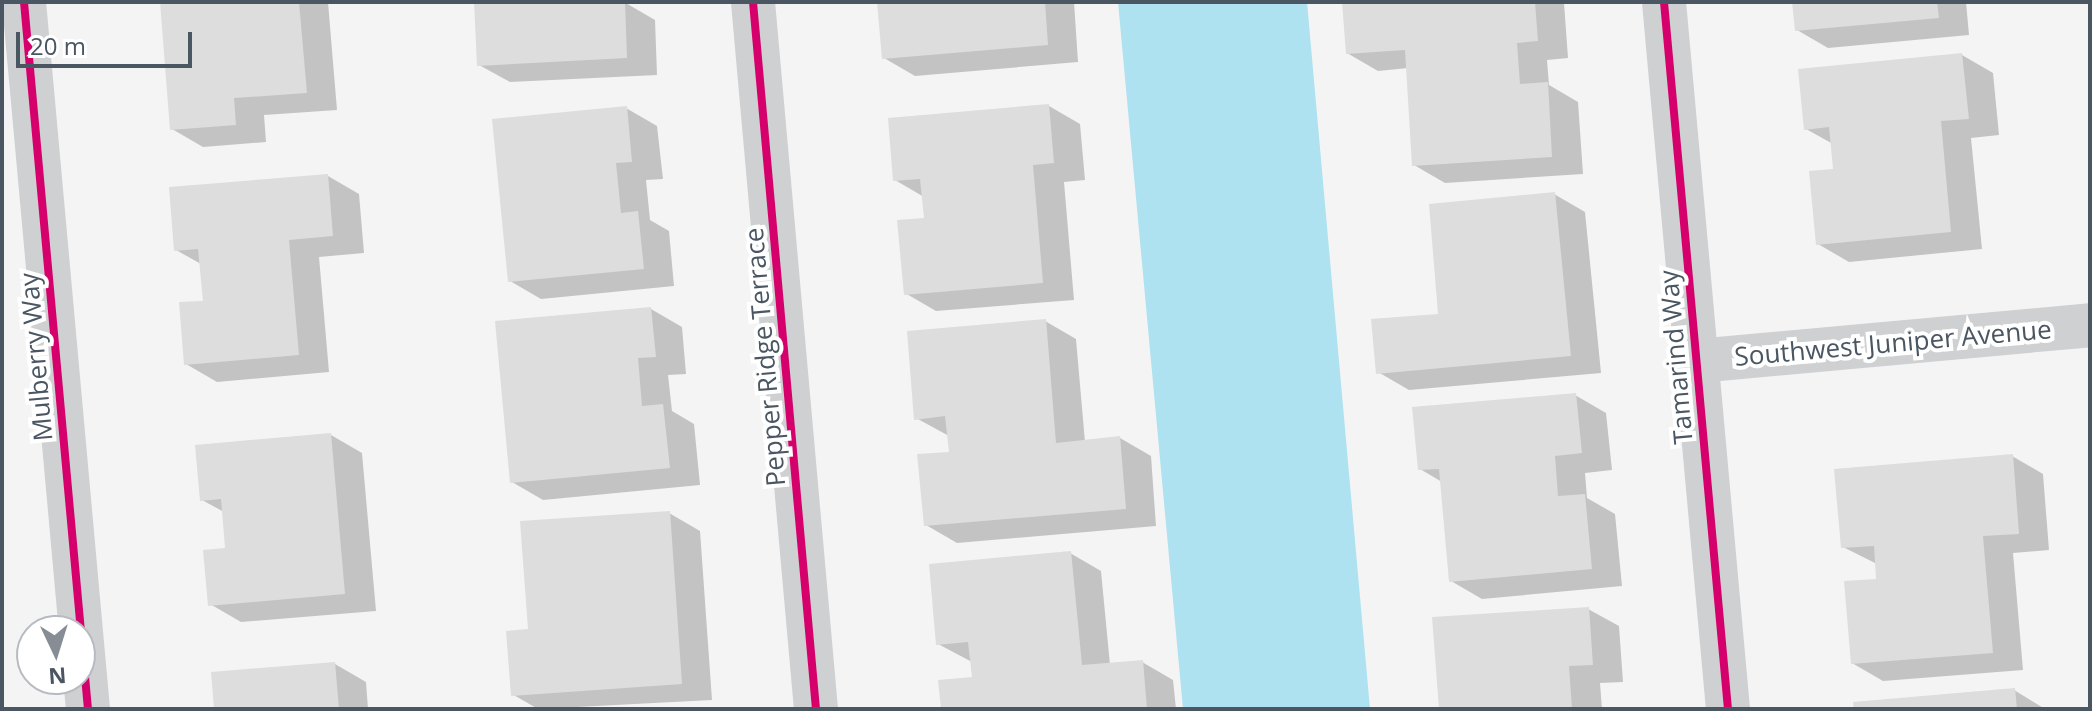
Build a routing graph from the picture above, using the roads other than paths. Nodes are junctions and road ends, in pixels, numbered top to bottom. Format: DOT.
graph roads {
  1 [pos="24,2"];
  2 [pos="753,2"];
  3 [pos="1664,2"];
  4 [pos="2090,325"];
  5 [pos="1697,361"];
  6 [pos="88,709"];
  7 [pos="816,709"];
  8 [pos="1728,709"];
  1 -- 6 [label="street, Mulberry Way"];
  2 -- 7 [label="street, Pepper Ridge Terrace"];
  3 -- 5 [label="street, Tamarind Way"];
  4 -- 5 [label="street, Southwest Juniper Avenue"];
  5 -- 8 [label="street, Tamarind Way"];
}
